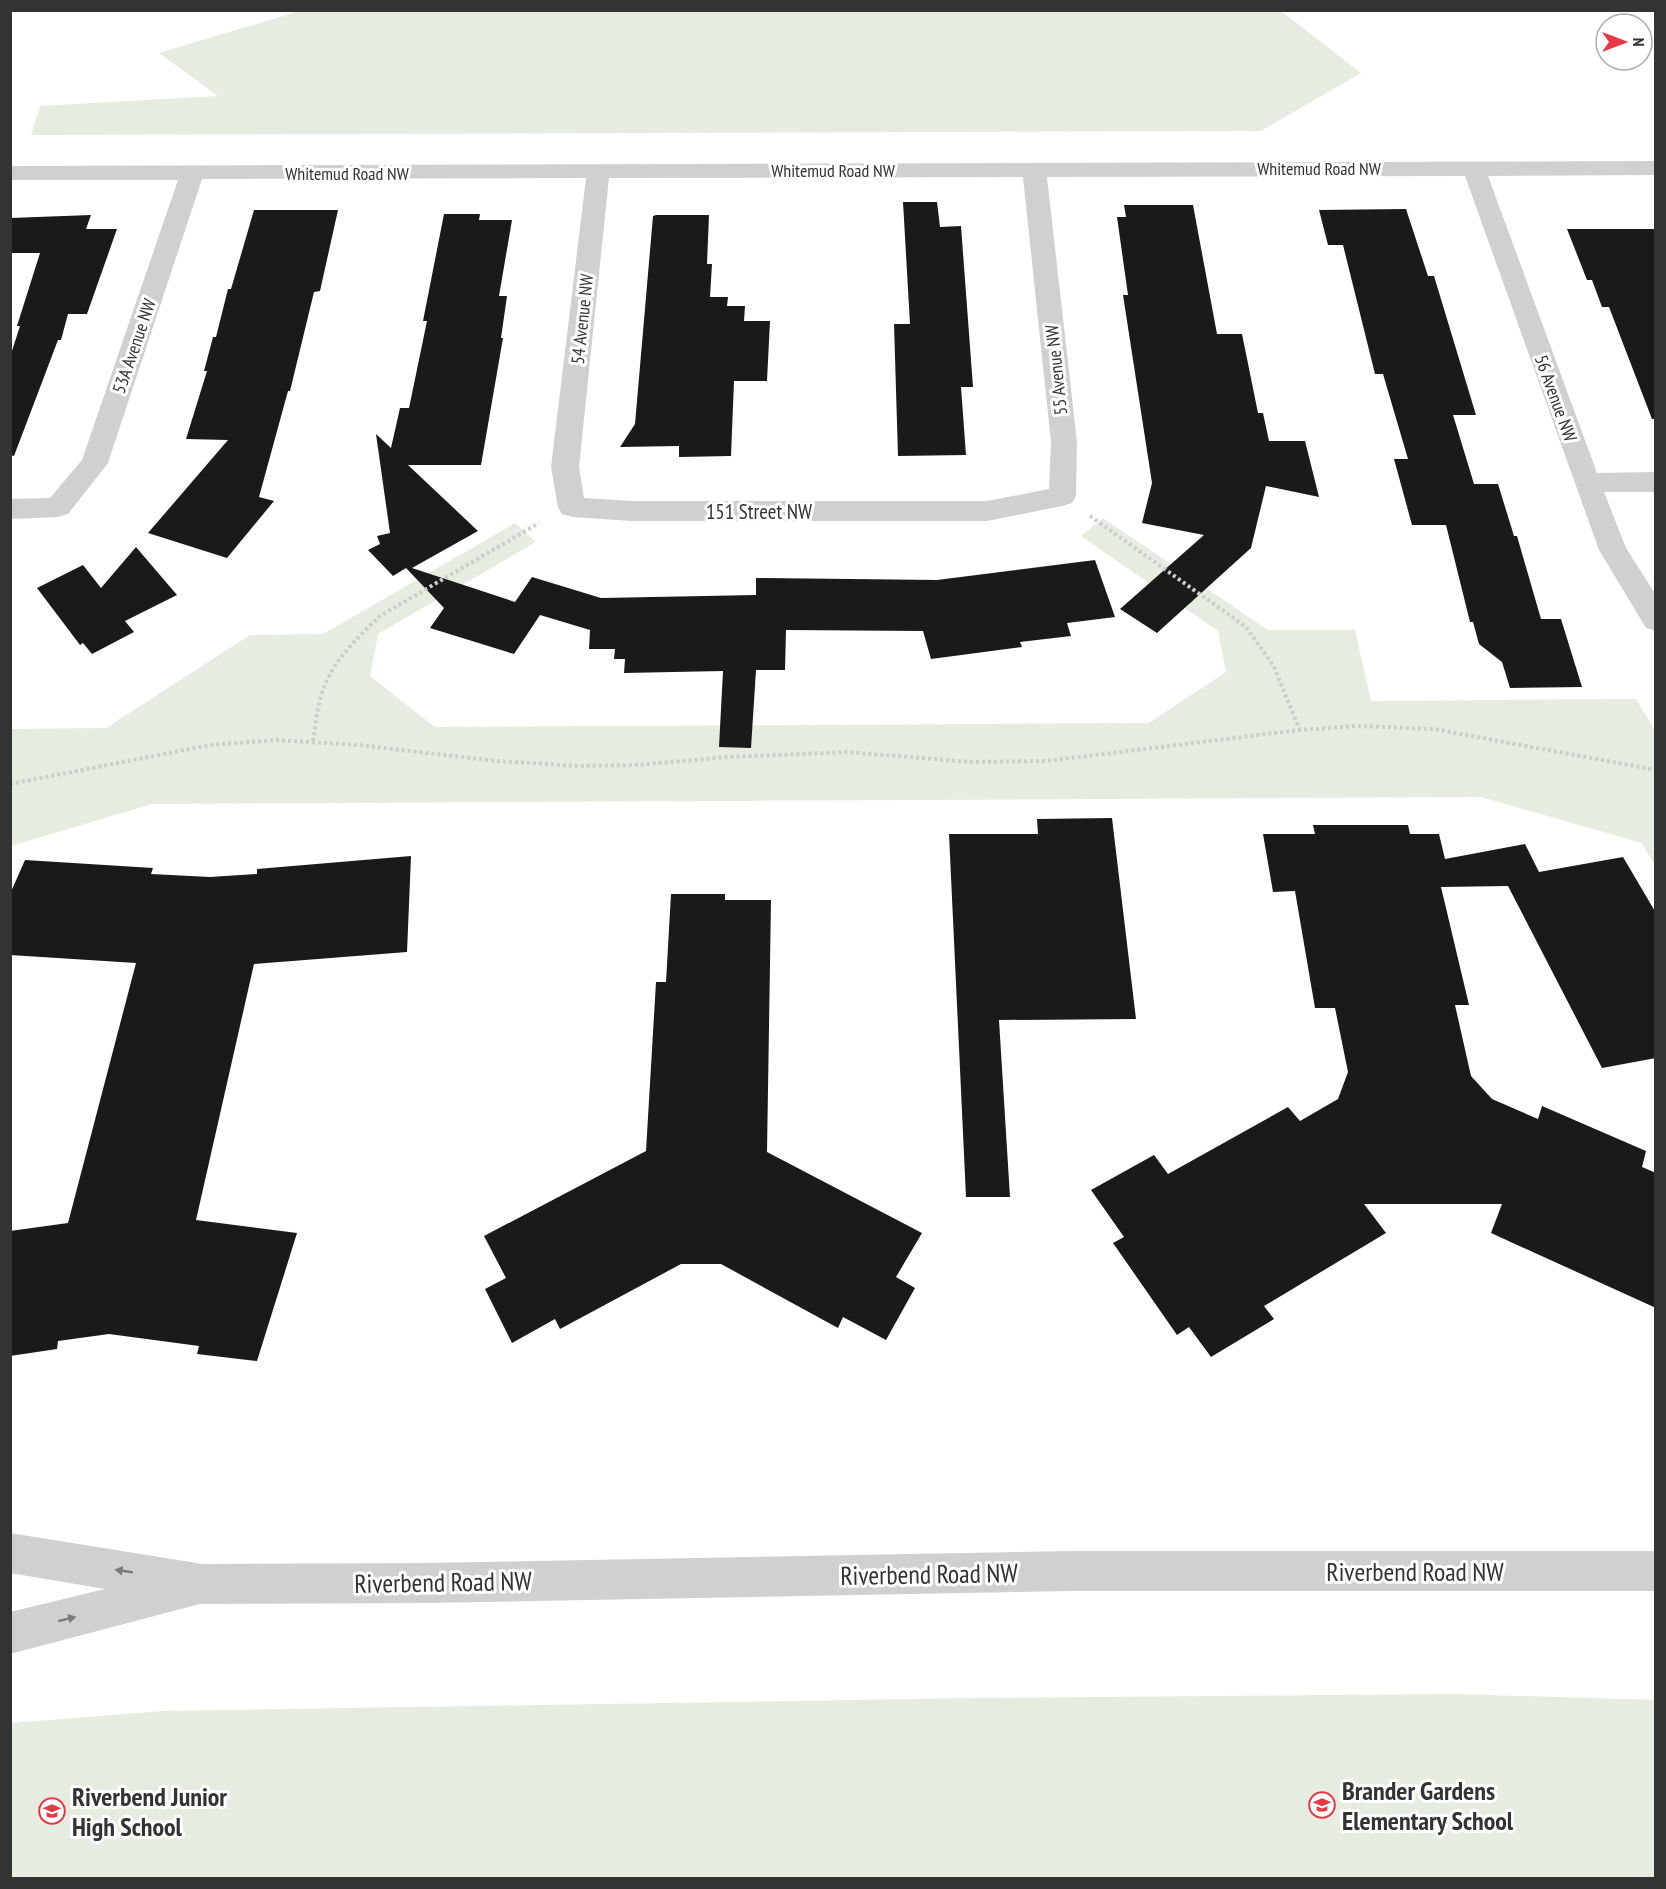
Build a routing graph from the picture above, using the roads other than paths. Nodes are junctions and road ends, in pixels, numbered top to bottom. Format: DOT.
graph roads {
  1 [pos="1034,168"];
  2 [pos="1656,168"];
  3 [pos="1474,169"];
  4 [pos="598,172"];
  5 [pos="10,173"];
  6 [pos="192,174"];
  7 [pos="1656,482"];
  8 [pos="1587,483"];
  9 [pos="572,507"];
  10 [pos="10,509"];
  11 [pos="987,511"];
  12 [pos="1656,620"];
  13 [pos="10,1553"];
  14 [pos="1656,1571"];
  15 [pos="203,1584"];
  16 [pos="10,1633"];
  1 -- 3 [label="street, Whitemud Road NW"];
  1 -- 4 [label="street, Whitemud Road NW"];
  1 -- 11 [label="street, 55 Avenue NW"];
  2 -- 3 [label="street, Whitemud Road NW"];
  3 -- 8 [label="street, 56 Avenue NW"];
  4 -- 6 [label="street, Whitemud Road NW"];
  4 -- 9 [label="street, 54 Avenue NW"];
  5 -- 6 [label="street, Whitemud Road NW"];
  6 -- 10 [label="street, 53A Avenue NW"];
  7 -- 8 [label="street"];
  8 -- 12 [label="street, 56 Avenue NW"];
  9 -- 11 [label="street, 151 Street NW"];
  15 -- 13 [label="street, Riverbend Road NW, one-way"];
  14 -- 15 [label="street, Riverbend Road NW"];
  16 -- 15 [label="street, Riverbend Road NW, one-way"];
}
